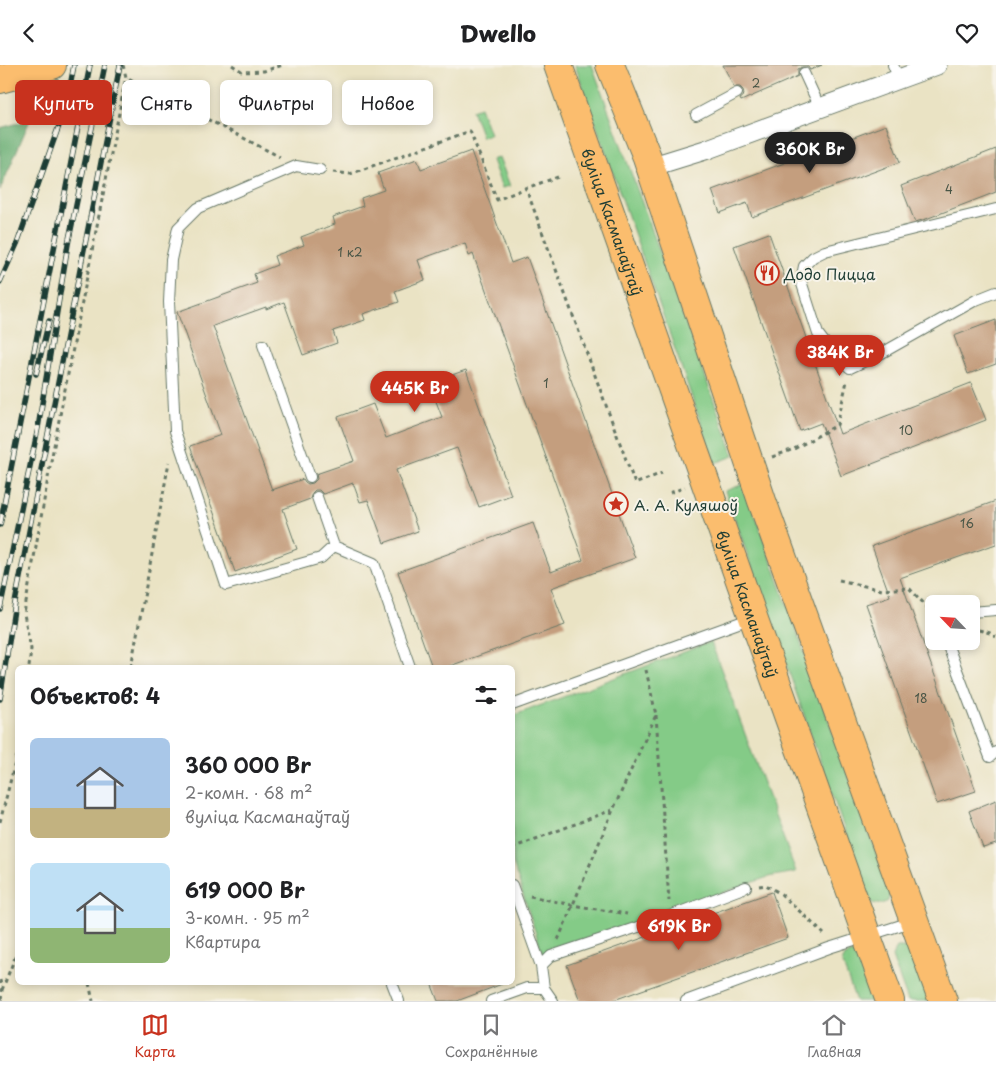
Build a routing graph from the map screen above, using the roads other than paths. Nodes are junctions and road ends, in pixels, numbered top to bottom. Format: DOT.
graph roads {
  1 [pos="52,65"];
  2 [pos="558,65"];
  3 [pos="610,65"];
  4 [pos="631,65"];
  5 [pos="937,65"];
  6 [pos="896,72"];
  7 [pos="804,73"];
  8 [pos="0,79"];
  9 [pos="737,93"];
  10 [pos="820,108"];
  11 [pos="696,115"];
  12 [pos="649,162"];
  13 [pos="320,170"];
  14 [pos="996,209"];
  15 [pos="996,292"];
  16 [pos="263,345"];
  17 [pos="310,477"];
  18 [pos="317,497"];
  19 [pos="334,546"];
  20 [pos="996,609"];
  21 [pos="980,611"];
  22 [pos="753,617"];
  23 [pos="949,650"];
  24 [pos="409,665"];
  25 [pos="515,704"];
  26 [pos="996,752"];
  27 [pos="746,887"];
  28 [pos="515,892"];
  29 [pos="914,921"];
  30 [pos="867,936"];
  31 [pos="541,967"];
  32 [pos="393,985"];
  33 [pos="544,988"];
  34 [pos="702,999"];
  35 [pos="400,1001"];
  36 [pos="491,1001"];
  37 [pos="553,1001"];
  38 [pos="686,1001"];
  39 [pos="890,1001"];
  40 [pos="943,1001"];
  1 -- 8 [label="main road"];
  2 -- 22 [label="main road, вуліца Касманаўтаў"];
  3 -- 12 [label="main road"];
  4 -- 12 [label="main road"];
  5 -- 6 [label="street"];
  6 -- 10 [label="street"];
  7 -- 10 [label="lane"];
  9 -- 11 [label="lane"];
  10 -- 12 [label="street"];
  12 -- 29 [label="main road"];
  13 -- 19 [label="lane"];
  14 -- 15 [label="lane"];
  16 -- 17 [label="lane"];
  18 -- 19 [label="lane"];
  19 -- 24 [label="lane"];
  20 -- 21 [label="lane"];
  22 -- 25 [label="lane"];
  22 -- 30 [label="main road, вуліца Касманаўтаў"];
  23 -- 26 [label="lane"];
  27 -- 31 [label="lane"];
  28 -- 31 [label="lane"];
  29 -- 30 [label="lane"];
  29 -- 40 [label="main road"];
  30 -- 34 [label="lane"];
  30 -- 39 [label="main road, вуліца Касманаўтаў"];
  31 -- 33 [label="lane"];
  32 -- 35 [label="lane"];
  33 -- 36 [label="lane"];
  33 -- 37 [label="lane"];
  34 -- 38 [label="lane"];
}
